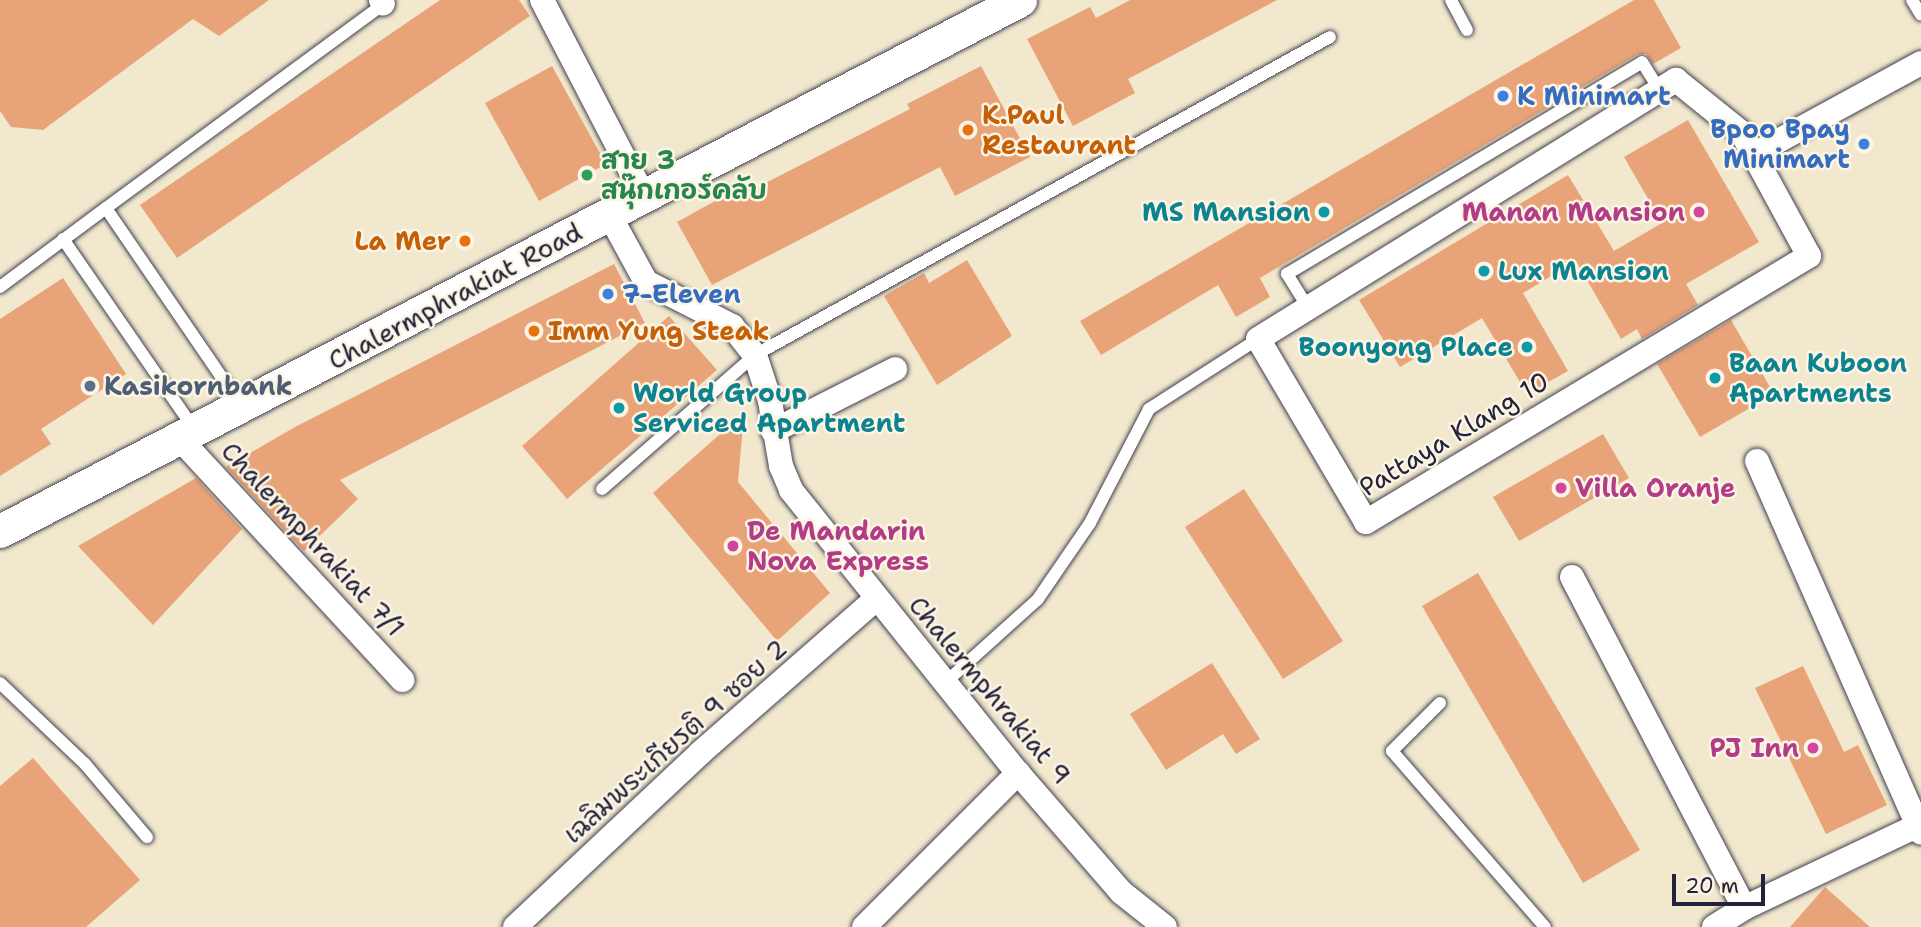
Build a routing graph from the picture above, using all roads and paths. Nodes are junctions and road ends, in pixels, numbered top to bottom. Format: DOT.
graph roads {
  1 [pos="542,0"];
  2 [pos="1020,0"];
  3 [pos="1451,0"];
  4 [pos="1912,0"];
  5 [pos="385,1"];
  6 [pos="1921,15"];
  7 [pos="1466,30"];
  8 [pos="1330,37"];
  9 [pos="1921,63"];
  10 [pos="1659,89"];
  11 [pos="1756,153"];
  12 [pos="644,197"];
  13 [pos="106,208"];
  14 [pos="610,216"];
  15 [pos="63,239"];
  16 [pos="0,287"];
  17 [pos="1307,306"];
  18 [pos="1258,339"];
  19 [pos="755,355"];
  20 [pos="895,369"];
  21 [pos="242,407"];
  22 [pos="773,430"];
  23 [pos="188,435"];
  24 [pos="1756,461"];
  25 [pos="602,489"];
  26 [pos="0,531"];
  27 [pos="1572,578"];
  28 [pos="876,599"];
  29 [pos="402,680"];
  30 [pos="947,681"];
  31 [pos="0,683"];
  32 [pos="1440,704"];
  33 [pos="1018,773"];
  34 [pos="1919,827"];
  35 [pos="148,837"];
  36 [pos="1744,908"];
  37 [pos="514,927"];
  38 [pos="864,927"];
  39 [pos="1165,927"];
  40 [pos="1545,927"];
  41 [pos="1714,927"];
  1 -- 12 [label="street"];
  2 -- 12 [label="main road, Chalermphrakiat Road"];
  3 -- 7 [label="lane"];
  4 -- 6 [label="lane"];
  5 -- 13 [label="lane"];
  8 -- 19 [label="lane"];
  9 -- 11 [label="street"];
  10 -- 11 [label="street, Pattaya Klang 10"];
  10 -- 17 [label="street"];
  10 -- 17 [label="lane"];
  11 -- 18 [label="street, Pattaya Klang 10"];
  12 -- 14 [label="main road, Chalermphrakiat Road"];
  13 -- 15 [label="lane"];
  13 -- 21 [label="lane"];
  14 -- 19 [label="street, Chalermphrakiat 9"];
  14 -- 21 [label="main road, Chalermphrakiat Road"];
  15 -- 16 [label="lane"];
  15 -- 23 [label="lane"];
  17 -- 18 [label="street"];
  18 -- 30 [label="lane"];
  19 -- 22 [label="street, Chalermphrakiat 9"];
  19 -- 25 [label="lane"];
  20 -- 22 [label="street"];
  21 -- 23 [label="main road, Chalermphrakiat Road"];
  22 -- 28 [label="street, Chalermphrakiat 9"];
  23 -- 26 [label="main road, Chalermphrakiat Road"];
  23 -- 29 [label="street, Chalermphrakiat 7/1"];
  24 -- 34 [label="street"];
  27 -- 36 [label="street"];
  28 -- 30 [label="street, Chalermphrakiat 9"];
  28 -- 37 [label="street, เฉลิมพระเกียรติ 9 ซอย 2"];
  30 -- 33 [label="street, Chalermphrakiat 9"];
  31 -- 35 [label="lane"];
  32 -- 40 [label="lane"];
  33 -- 38 [label="street"];
  33 -- 39 [label="street, Chalermphrakiat 9"];
  34 -- 36 [label="street"];
  36 -- 41 [label="street"];
}
